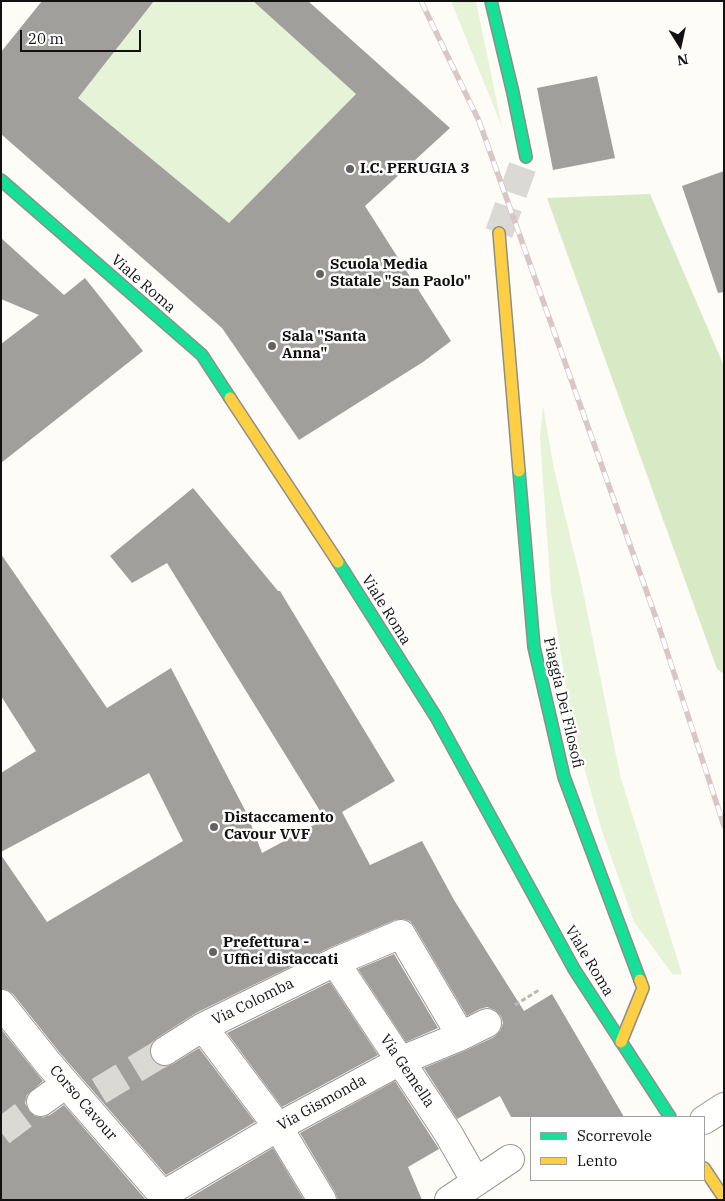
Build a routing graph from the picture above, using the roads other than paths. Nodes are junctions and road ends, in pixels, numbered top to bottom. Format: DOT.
graph roads {
  1 [pos="491,1"];
  2 [pos="526,157"];
  3 [pos="1,180"];
  4 [pos="499,233"];
  5 [pos="335,962"];
  6 [pos="1,1004"];
  7 [pos="498,1016"];
  8 [pos="202,1028"];
  9 [pos="461,1036"];
  10 [pos="621,1042"];
  11 [pos="165,1051"];
  12 [pos="400,1061"];
  13 [pos="83,1092"];
  14 [pos="41,1102"];
  15 [pos="724,1107"];
  16 [pos="669,1116"];
  17 [pos="705,1119"];
  18 [pos="278,1127"];
  19 [pos="510,1159"];
  20 [pos="705,1170"];
  21 [pos="476,1182"];
  22 [pos="165,1198"];
  23 [pos="724,1198"];
  24 [pos="322,1200"];
  25 [pos="449,1200"];
  1 -- 2 [label="street"];
  3 -- 10 [label="street, Viale Roma"];
  4 -- 10 [label="street, Piaggia Dei Filosofi"];
  5 -- 8 [label="street, Via Colomba"];
  5 -- 9 [label="street, Via Colomba"];
  5 -- 12 [label="street, Via Gemella"];
  6 -- 13 [label="street, Corso Cavour"];
  7 -- 9 [label="street, Via Gismonda"];
  8 -- 11 [label="street, Via Colomba"];
  8 -- 18 [label="street"];
  9 -- 12 [label="street, Via Gismonda"];
  10 -- 16 [label="street, Viale Roma"];
  12 -- 18 [label="street, Via Gismonda"];
  12 -- 21 [label="street, Via Gemella"];
  13 -- 14 [label="street"];
  13 -- 22 [label="street, Corso Cavour"];
  15 -- 17 [label="street"];
  18 -- 22 [label="street, Via Gismonda"];
  18 -- 24 [label="street"];
  19 -- 21 [label="street"];
  20 -- 23 [label="street"];
  21 -- 25 [label="street"];
}
